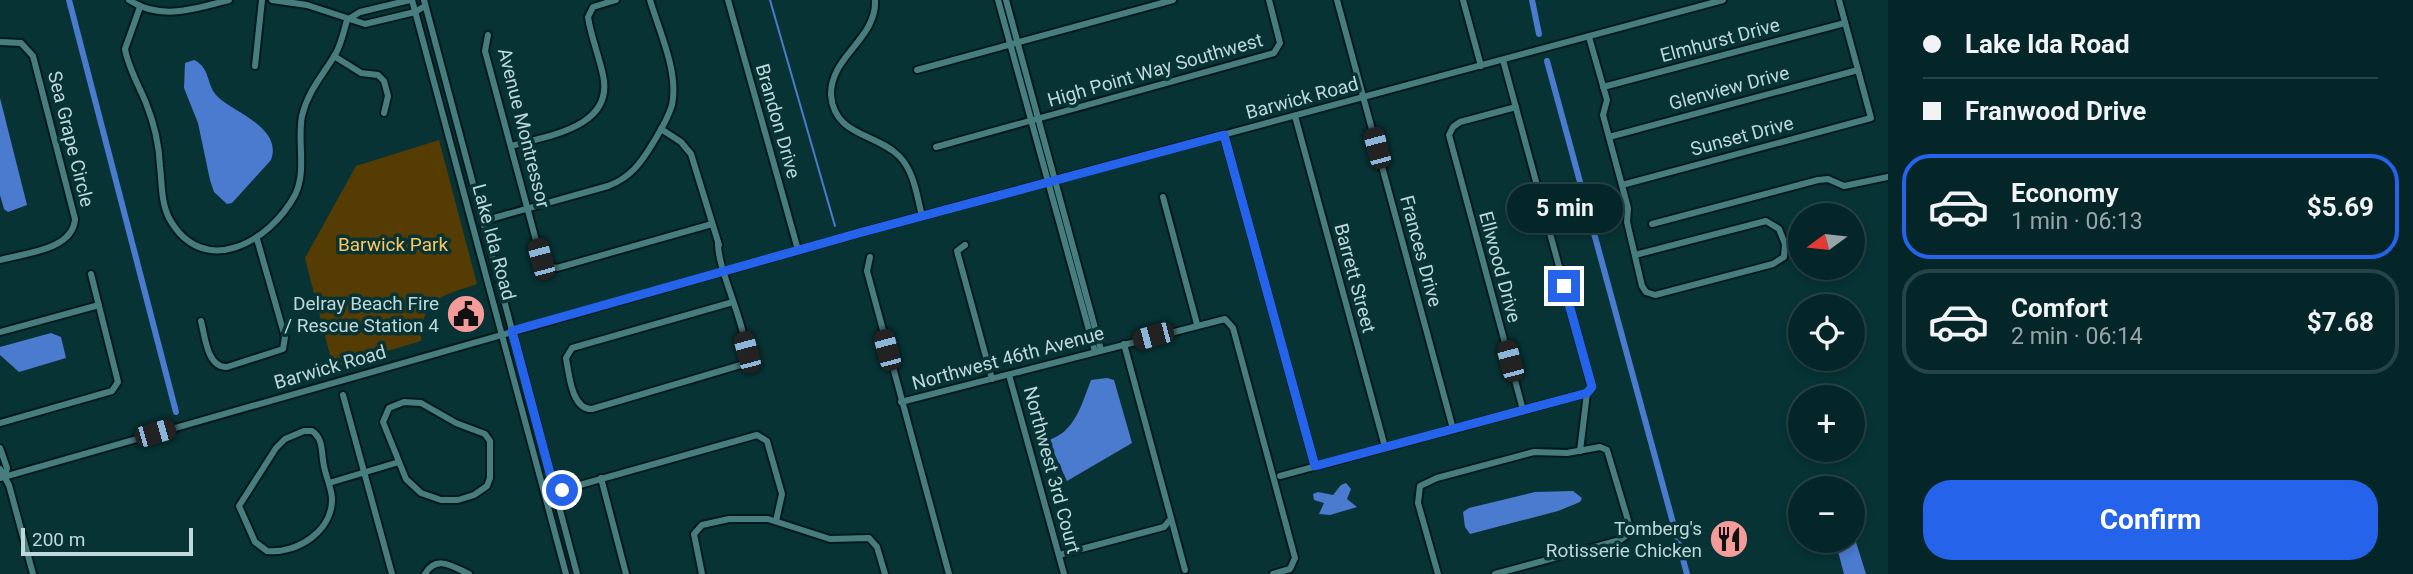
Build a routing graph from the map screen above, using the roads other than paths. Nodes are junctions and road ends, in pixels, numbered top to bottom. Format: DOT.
graph roads {
  1 [pos="129,0"];
  2 [pos="229,0"];
  3 [pos="262,0"];
  4 [pos="272,0"];
  5 [pos="412,0"];
  6 [pos="616,0"];
  7 [pos="650,0"];
  8 [pos="729,0"];
  9 [pos="876,0"];
  10 [pos="998,0"];
  11 [pos="1006,0"];
  12 [pos="1173,0"];
  13 [pos="1269,0"];
  14 [pos="1337,0"];
  15 [pos="1463,0"];
  16 [pos="1723,0"];
  17 [pos="1839,0"];
  18 [pos="424,3"];
  19 [pos="317,4"];
  20 [pos="140,7"];
  21 [pos="415,12"];
  22 [pos="347,20"];
  23 [pos="1845,23"];
  24 [pos="488,35"];
  25 [pos="1590,37"];
  26 [pos="0,42"];
  27 [pos="1014,43"];
  28 [pos="334,56"];
  29 [pos="1503,60"];
  30 [pos="255,66"];
  31 [pos="1481,66"];
  32 [pos="917,70"];
  33 [pos="1858,70"];
  34 [pos="1603,87"];
  35 [pos="1363,97"];
  36 [pos="1517,107"];
  37 [pos="384,113"];
  38 [pos="1295,116"];
  39 [pos="1035,120"];
  40 [pos="661,130"];
  41 [pos="1224,135"];
  42 [pos="1609,137"];
  43 [pos="511,146"];
  44 [pos="936,147"];
  45 [pos="1888,177"];
  46 [pos="1052,181"];
  47 [pos="1622,185"];
  48 [pos="1163,197"];
  49 [pos="528,209"];
  50 [pos="922,216"];
  51 [pos="483,221"];
  52 [pos="712,224"];
  53 [pos="1652,224"];
  54 [pos="257,239"];
  55 [pos="965,245"];
  56 [pos="798,250"];
  57 [pos="1635,255"];
  58 [pos="870,257"];
  59 [pos="0,260"];
  60 [pos="724,271"];
  61 [pos="91,274"];
  62 [pos="733,302"];
  63 [pos="99,305"];
  64 [pos="201,321"];
  65 [pos="1197,324"];
  66 [pos="512,331"];
  67 [pos="0,332"];
  68 [pos="502,334"];
  69 [pos="1124,344"];
  70 [pos="1098,351"];
  71 [pos="1009,374"];
  72 [pos="992,379"];
  73 [pos="1587,393"];
  74 [pos="343,396"];
  75 [pos="901,402"];
  76 [pos="1523,410"];
  77 [pos="0,423"];
  78 [pos="1453,429"];
  79 [pos="0,447"];
  80 [pos="1385,447"];
  81 [pos="1580,451"];
  82 [pos="399,462"];
  83 [pos="1315,466"];
  84 [pos="0,469"];
  85 [pos="364,472"];
  86 [pos="3,477"];
  87 [pos="1277,477"];
  88 [pos="601,478"];
  89 [pos="329,483"];
  90 [pos="555,492"];
  91 [pos="776,521"];
  92 [pos="1169,522"];
  93 [pos="1059,555"];
  94 [pos="1185,570"];
  95 [pos="33,574"];
  96 [pos="392,574"];
  97 [pos="425,574"];
  98 [pos="469,574"];
  99 [pos="566,574"];
  100 [pos="577,574"];
  101 [pos="626,574"];
  102 [pos="702,574"];
  103 [pos="885,574"];
  104 [pos="949,574"];
  105 [pos="1064,574"];
  106 [pos="1273,574"];
  107 [pos="1438,574"];
  108 [pos="1495,574"];
  1 -- 20 [label="street"];
  2 -- 20 [label="street"];
  3 -- 30 [label="street"];
  4 -- 19 [label="street"];
  5 -- 18 [label="street"];
  5 -- 21 [label="street, Lake Ida Road"];
  5 -- 22 [label="street"];
  6 -- 43 [label="street"];
  7 -- 40 [label="street"];
  8 -- 56 [label="street, Brandon Drive"];
  9 -- 50 [label="street"];
  10 -- 27 [label="street"];
  11 -- 27 [label="street"];
  12 -- 27 [label="street"];
  13 -- 39 [label="street, High Point Way Southwest"];
  14 -- 35 [label="street, Frances Drive"];
  15 -- 31 [label="street"];
  16 -- 25 [label="street, Barwick Road"];
  17 -- 23 [label="street"];
  18 -- 21 [label="street"];
  18 -- 51 [label="street, Lake Ida Road"];
  19 -- 22 [label="street"];
  20 -- 54 [label="street"];
  21 -- 22 [label="street"];
  21 -- 68 [label="street, Lake Ida Road"];
  22 -- 28 [label="street"];
  23 -- 33 [label="street"];
  23 -- 34 [label="street, Elmhurst Drive"];
  24 -- 43 [label="street, Avenue Montressor"];
  25 -- 29 [label="street, Barwick Road"];
  25 -- 34 [label="street"];
  26 -- 59 [label="street, Sea Grape Circle"];
  27 -- 32 [label="street"];
  27 -- 39 [label="street"];
  28 -- 37 [label="street"];
  28 -- 54 [label="street"];
  29 -- 31 [label="street, Barwick Road"];
  29 -- 36 [label="street"];
  31 -- 35 [label="street, Barwick Road"];
  33 -- 42 [label="street, Glenview Drive"];
  33 -- 47 [label="street, Sunset Drive"];
  34 -- 42 [label="street"];
  35 -- 38 [label="street, Barwick Road"];
  35 -- 78 [label="street, Frances Drive"];
  36 -- 73 [label="street"];
  36 -- 76 [label="street, Ellwood Drive"];
  38 -- 41 [label="street, Barwick Road"];
  38 -- 80 [label="street, Barrett Street"];
  39 -- 44 [label="street, High Point Way Southwest"];
  39 -- 46 [label="street"];
  40 -- 49 [label="street"];
  40 -- 52 [label="street"];
  41 -- 46 [label="street, Barwick Road"];
  41 -- 83 [label="street"];
  42 -- 47 [label="street"];
  43 -- 49 [label="street, Avenue Montressor"];
  45 -- 53 [label="street"];
  46 -- 50 [label="street, Barwick Road"];
  46 -- 70 [label="street"];
  47 -- 57 [label="street"];
  48 -- 65 [label="street"];
  49 -- 51 [label="street"];
  49 -- 52 [label="street, Avenue Montressor"];
  50 -- 56 [label="street, Barwick Road"];
  51 -- 66 [label="street, Lake Ida Road"];
  52 -- 60 [label="street"];
  54 -- 64 [label="street"];
  55 -- 72 [label="street"];
  56 -- 60 [label="street, Barwick Road"];
  57 -- 57 [label="street"];
  58 -- 75 [label="street"];
  60 -- 62 [label="street"];
  60 -- 66 [label="street, Barwick Road"];
  61 -- 63 [label="street"];
  62 -- 62 [label="street"];
  63 -- 67 [label="street"];
  63 -- 77 [label="street"];
  65 -- 69 [label="street, Northwest 46th Avenue"];
  65 -- 87 [label="street, Northwest 46th Avenue"];
  66 -- 68 [label="street, Barwick Road"];
  66 -- 90 [label="street, Lake Ida Road"];
  68 -- 86 [label="street, Barwick Road"];
  68 -- 99 [label="street, Lake Ida Road"];
  69 -- 70 [label="street, Northwest 46th Avenue"];
  69 -- 92 [label="street"];
  70 -- 71 [label="street, Northwest 46th Avenue"];
  71 -- 72 [label="street, Northwest 46th Avenue"];
  71 -- 93 [label="street, Northwest 3rd Court"];
  72 -- 75 [label="street, Northwest 46th Avenue"];
  73 -- 76 [label="street"];
  73 -- 81 [label="street"];
  74 -- 85 [label="street"];
  75 -- 104 [label="street"];
  76 -- 78 [label="street"];
  78 -- 80 [label="street"];
  79 -- 86 [label="street"];
  80 -- 83 [label="street"];
  81 -- 107 [label="street"];
  81 -- 108 [label="street"];
  82 -- 82 [label="street"];
  82 -- 85 [label="street"];
  83 -- 87 [label="street"];
  84 -- 86 [label="street"];
  85 -- 89 [label="street"];
  85 -- 96 [label="street"];
  86 -- 95 [label="street"];
  87 -- 106 [label="street"];
  88 -- 90 [label="street"];
  88 -- 91 [label="street"];
  88 -- 101 [label="street"];
  89 -- 89 [label="street"];
  90 -- 100 [label="street, Lake Ida Road"];
  91 -- 102 [label="street"];
  91 -- 103 [label="street"];
  92 -- 93 [label="street"];
  92 -- 94 [label="street"];
  93 -- 105 [label="street, Northwest 3rd Court"];
  97 -- 98 [label="street"];
}
